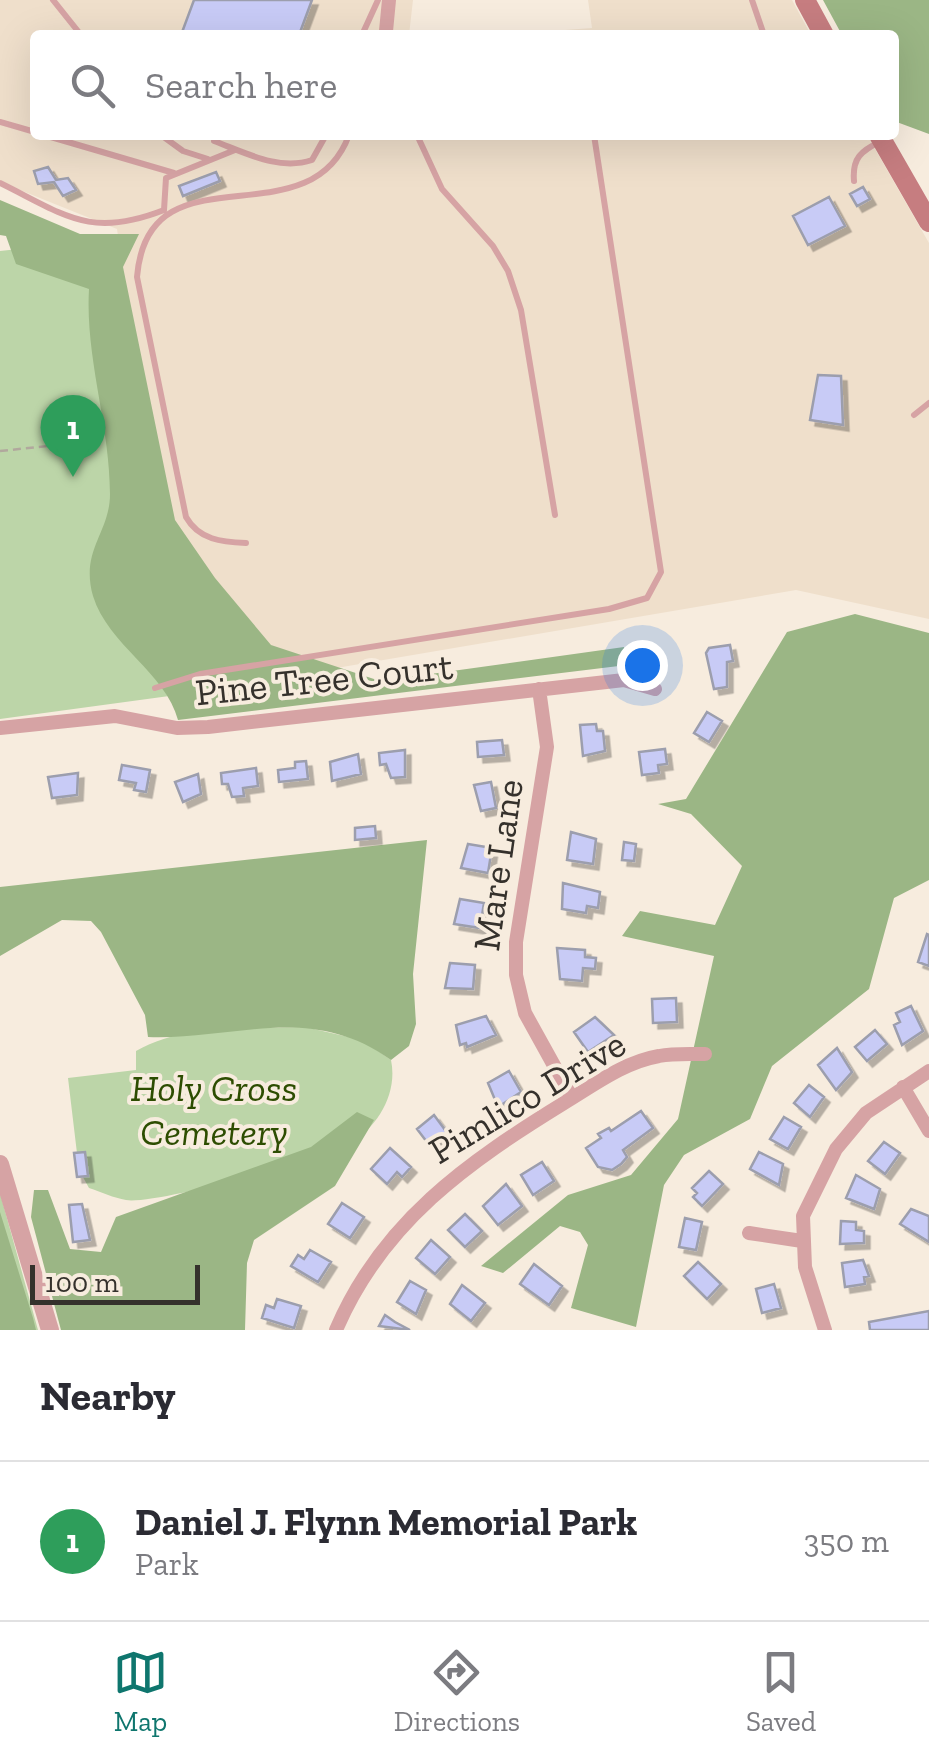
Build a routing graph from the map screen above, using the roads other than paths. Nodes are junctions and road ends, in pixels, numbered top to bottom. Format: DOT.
graph roads {
  1 [pos="54,0"];
  2 [pos="380,0"];
  3 [pos="752,0"];
  4 [pos="805,0"];
  5 [pos="77,30"];
  6 [pos="365,30"];
  7 [pos="385,30"];
  8 [pos="762,30"];
  9 [pos="821,30"];
  10 [pos="0,122"];
  11 [pos="30,131"];
  12 [pos="61,140"];
  13 [pos="168,140"];
  14 [pos="214,140"];
  15 [pos="324,140"];
  16 [pos="347,140"];
  17 [pos="420,140"];
  18 [pos="595,140"];
  19 [pos="877,140"];
  20 [pos="881,140"];
  21 [pos="236,149"];
  22 [pos="209,159"];
  23 [pos="174,173"];
  24 [pos="854,181"];
  25 [pos="0,182"];
  26 [pos="164,213"];
  27 [pos="929,222"];
  28 [pos="929,403"];
  29 [pos="914,415"];
  30 [pos="554,515"];
  31 [pos="246,544"];
  32 [pos="155,688"];
  33 [pos="540,688"];
  34 [pos="654,690"];
  35 [pos="0,728"];
  36 [pos="705,1054"];
  37 [pos="929,1070"];
  38 [pos="903,1087"];
  39 [pos="572,1098"];
  40 [pos="929,1130"];
  41 [pos="0,1164"];
  42 [pos="749,1233"];
  43 [pos="802,1241"];
  44 [pos="50,1330"];
  45 [pos="336,1330"];
  46 [pos="825,1330"];
  1 -- 5 [label="lane"];
  2 -- 6 [label="lane"];
  2 -- 7 [label="street"];
  3 -- 8 [label="lane"];
  4 -- 9 [label="main road"];
  10 -- 11 [label="lane"];
  12 -- 23 [label="lane"];
  13 -- 22 [label="lane"];
  14 -- 21 [label="lane"];
  15 -- 21 [label="lane"];
  16 -- 26 [label="lane"];
  17 -- 30 [label="lane"];
  18 -- 32 [label="lane"];
  19 -- 24 [label="lane"];
  20 -- 27 [label="main road"];
  21 -- 22 [label="lane"];
  22 -- 23 [label="lane"];
  23 -- 26 [label="lane"];
  25 -- 26 [label="lane"];
  26 -- 31 [label="lane"];
  28 -- 29 [label="lane"];
  33 -- 34 [label="street, Pine Tree Court"];
  33 -- 35 [label="street, Pine Tree Court"];
  33 -- 39 [label="street, Mare Lane"];
  36 -- 39 [label="street, Pimlico Drive"];
  37 -- 38 [label="street"];
  38 -- 40 [label="street"];
  38 -- 43 [label="street"];
  39 -- 45 [label="street, Pimlico Drive"];
  41 -- 44 [label="street"];
  42 -- 43 [label="street"];
  43 -- 46 [label="street"];
}
